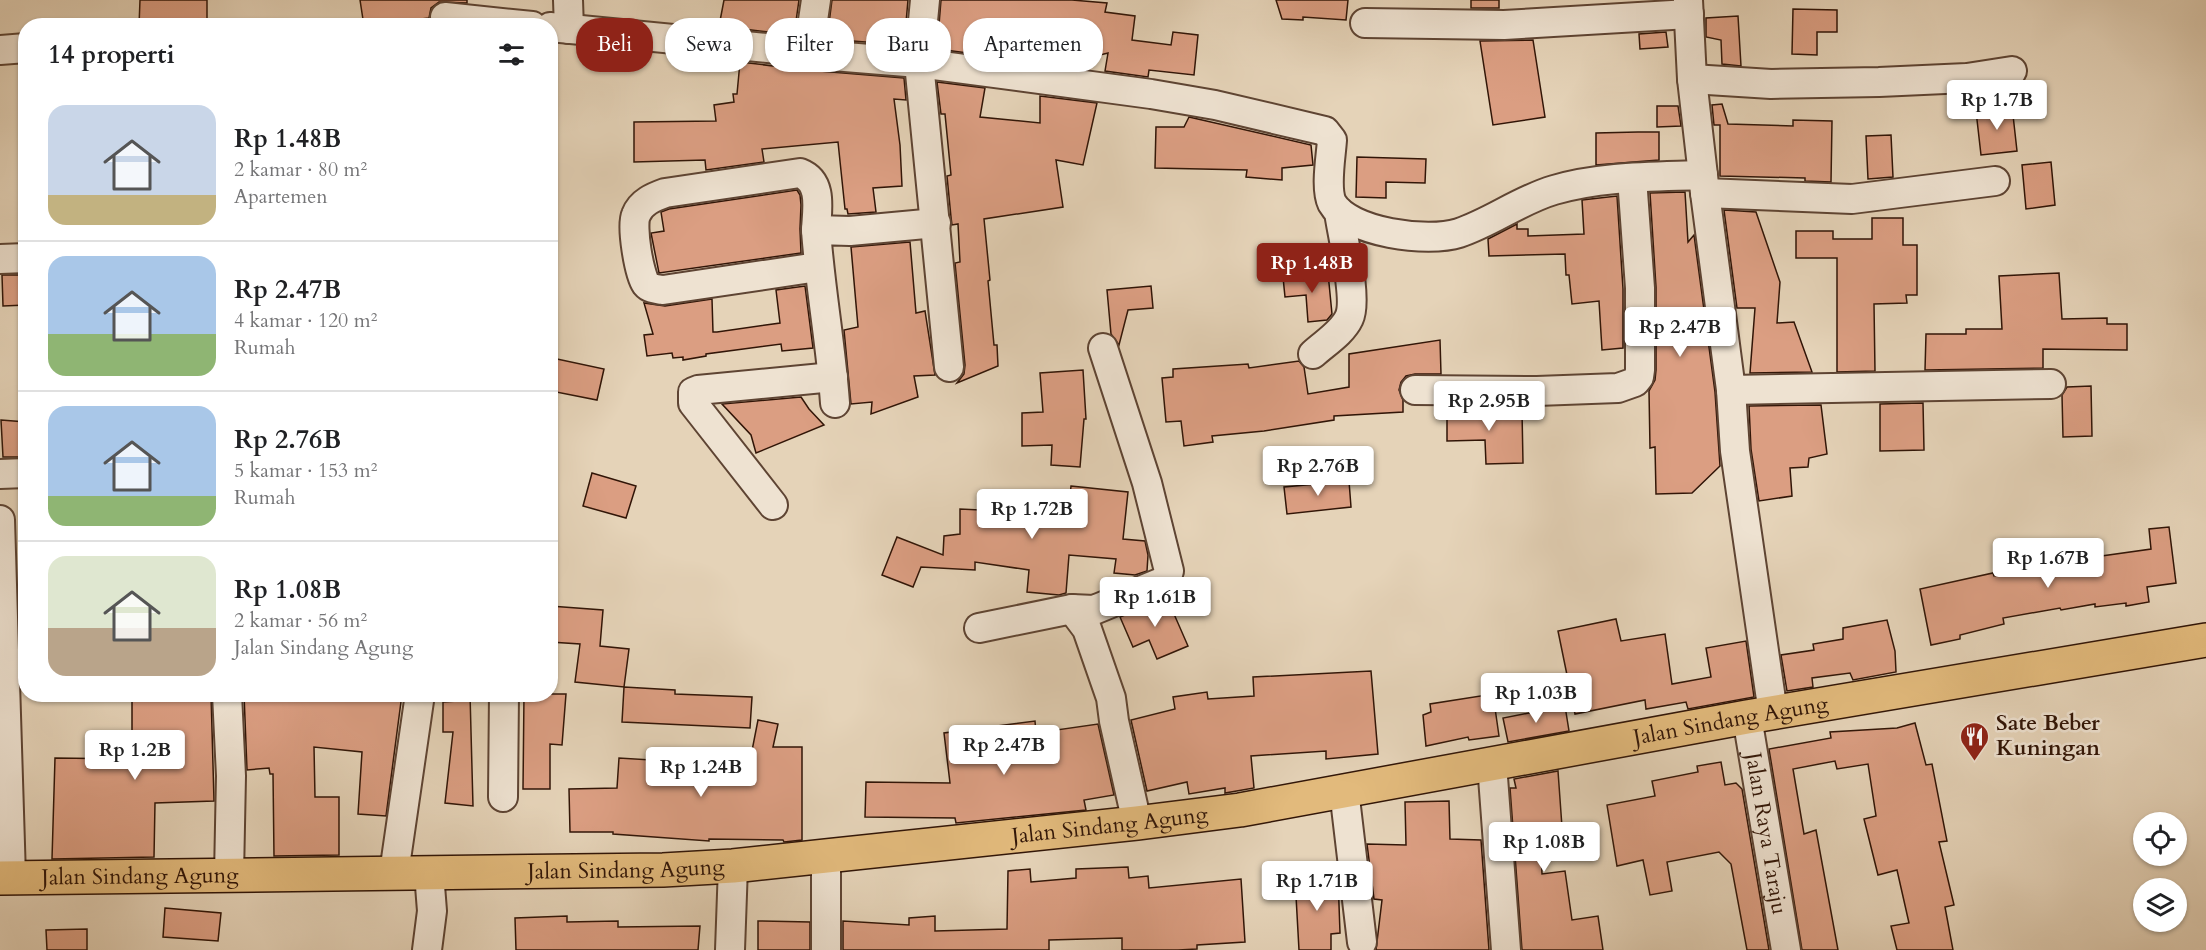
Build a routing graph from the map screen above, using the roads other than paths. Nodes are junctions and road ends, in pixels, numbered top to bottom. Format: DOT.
graph roads {
  1 [pos="568,0"];
  2 [pos="816,0"];
  3 [pos="925,0"];
  4 [pos="1689,7"];
  5 [pos="445,14"];
  6 [pos="474,18"];
  7 [pos="813,18"];
  8 [pos="923,18"];
  9 [pos="1365,23"];
  10 [pos="560,28"];
  11 [pos="765,48"];
  12 [pos="18,49"];
  13 [pos="0,50"];
  14 [pos="951,68"];
  15 [pos="2012,71"];
  16 [pos="920,72"];
  17 [pos="1692,80"];
  18 [pos="1632,178"];
  19 [pos="1995,181"];
  20 [pos="1704,184"];
  21 [pos="1339,212"];
  22 [pos="936,223"];
  23 [pos="816,230"];
  24 [pos="18,258"];
  25 [pos="0,259"];
  26 [pos="818,267"];
  27 [pos="1103,348"];
  28 [pos="1313,354"];
  29 [pos="949,367"];
  30 [pos="2051,384"];
  31 [pos="1415,390"];
  32 [pos="1731,390"];
  33 [pos="18,473"];
  34 [pos="0,474"];
  35 [pos="773,505"];
  36 [pos="0,520"];
  37 [pos="1072,609"];
  38 [pos="979,627"];
  39 [pos="2206,639"];
  40 [pos="15,662"];
  41 [pos="227,702"];
  42 [pos="419,702"];
  43 [pos="504,702"];
  44 [pos="3,715"];
  45 [pos="1760,715"];
  46 [pos="1492,764"];
  47 [pos="1344,790"];
  48 [pos="503,797"];
  49 [pos="1137,823"];
  50 [pos="826,856"];
  51 [pos="733,866"];
  52 [pos="394,873"];
  53 [pos="429,873"];
  54 [pos="229,875"];
  55 [pos="6,878"];
  56 [pos="1362,942"];
  57 [pos="427,950"];
  58 [pos="730,950"];
  59 [pos="826,950"];
  60 [pos="1506,950"];
  61 [pos="1786,950"];
  1 -- 10 [label="street"];
  2 -- 7 [label="street"];
  3 -- 8 [label="street"];
  4 -- 9 [label="street"];
  4 -- 17 [label="street, Jalan Raya Taraju"];
  5 -- 6 [label="street"];
  10 -- 11 [label="street"];
  12 -- 13 [label="street"];
  14 -- 21 [label="street"];
  15 -- 17 [label="street"];
  16 -- 22 [label="street"];
  17 -- 20 [label="street, Jalan Raya Taraju"];
  18 -- 20 [label="street"];
  18 -- 21 [label="street"];
  18 -- 31 [label="street"];
  19 -- 20 [label="street"];
  20 -- 32 [label="street, Jalan Raya Taraju"];
  21 -- 28 [label="street"];
  22 -- 23 [label="street"];
  22 -- 29 [label="street"];
  23 -- 26 [label="street"];
  23 -- 26 [label="street"];
  24 -- 25 [label="street"];
  26 -- 35 [label="street"];
  27 -- 37 [label="street"];
  30 -- 32 [label="street"];
  32 -- 45 [label="street, Jalan Raya Taraju"];
  33 -- 34 [label="street"];
  36 -- 40 [label="street"];
  37 -- 38 [label="street"];
  37 -- 49 [label="street"];
  39 -- 45 [label="main road, Jalan Sindang Agung"];
  40 -- 44 [label="street"];
  41 -- 54 [label="street"];
  42 -- 52 [label="street"];
  43 -- 48 [label="street"];
  44 -- 55 [label="street"];
  45 -- 46 [label="main road, Jalan Sindang Agung"];
  45 -- 61 [label="street, Jalan Raya Taraju"];
  46 -- 47 [label="main road, Jalan Sindang Agung"];
  46 -- 60 [label="street"];
  47 -- 49 [label="main road, Jalan Sindang Agung"];
  47 -- 56 [label="street"];
  49 -- 50 [label="main road, Jalan Sindang Agung"];
  50 -- 51 [label="main road, Jalan Sindang Agung"];
  50 -- 59 [label="street"];
  51 -- 53 [label="main road, Jalan Sindang Agung"];
  51 -- 58 [label="street"];
  52 -- 53 [label="main road, Jalan Sindang Agung"];
  52 -- 54 [label="main road, Jalan Sindang Agung"];
  53 -- 57 [label="street"];
  54 -- 55 [label="main road, Jalan Sindang Agung"];
}
